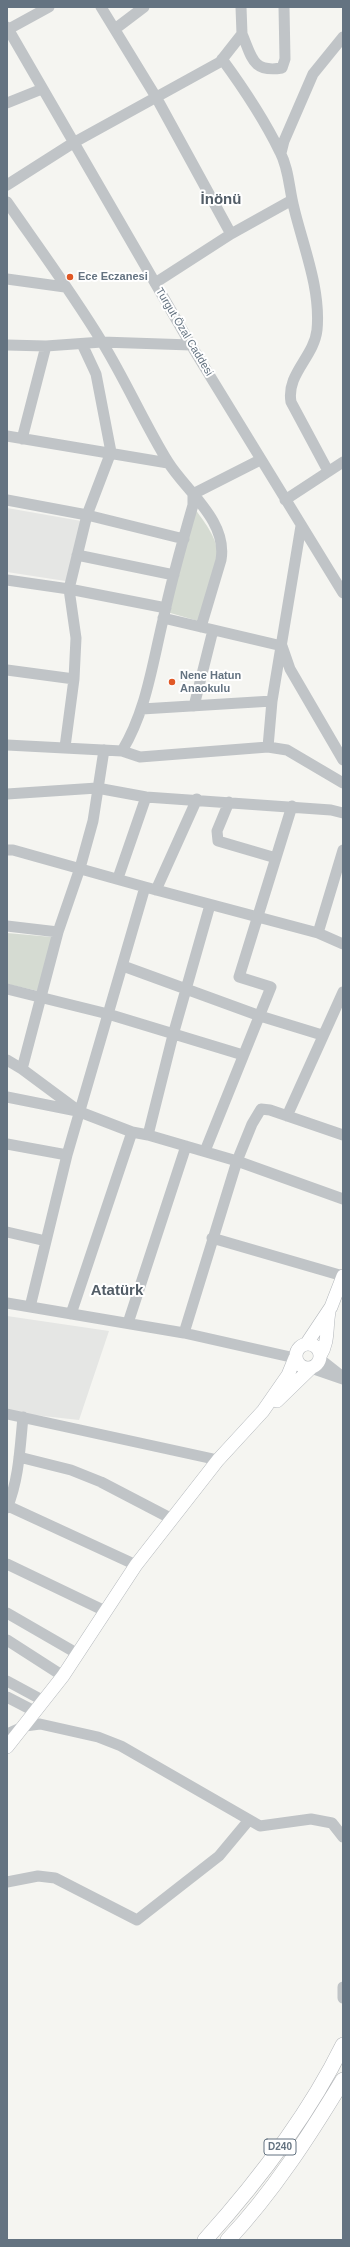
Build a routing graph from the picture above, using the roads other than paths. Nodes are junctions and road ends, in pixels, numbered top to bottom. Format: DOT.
graph roads {
  1 [pos="49,7"];
  2 [pos="101,7"];
  3 [pos="144,7"];
  4 [pos="241,7"];
  5 [pos="284,7"];
  6 [pos="7,28"];
  7 [pos="115,29"];
  8 [pos="242,34"];
  9 [pos="343,37"];
  10 [pos="222,59"];
  11 [pos="42,89"];
  12 [pos="156,97"];
  13 [pos="7,103"];
  14 [pos="73,143"];
  15 [pos="281,153"];
  16 [pos="7,185"];
  17 [pos="292,200"];
  18 [pos="7,202"];
  19 [pos="231,234"];
  20 [pos="7,279"];
  21 [pos="155,283"];
  22 [pos="65,287"];
  23 [pos="102,342"];
  24 [pos="82,344"];
  25 [pos="7,345"];
  26 [pos="191,345"];
  27 [pos="46,346"];
  28 [pos="7,436"];
  29 [pos="22,439"];
  30 [pos="111,452"];
  31 [pos="260,460"];
  32 [pos="343,462"];
  33 [pos="168,463"];
  34 [pos="328,472"];
  35 [pos="193,494"];
  36 [pos="7,500"];
  37 [pos="285,500"];
  38 [pos="87,515"];
  39 [pos="301,526"];
  40 [pos="184,539"];
  41 [pos="77,555"];
  42 [pos="174,575"];
  43 [pos="7,580"];
  44 [pos="69,589"];
  45 [pos="343,593"];
  46 [pos="164,613"];
  47 [pos="201,627"];
  48 [pos="213,630"];
  49 [pos="282,646"];
  50 [pos="7,670"];
  51 [pos="74,679"];
  52 [pos="272,701"];
  53 [pos="194,706"];
  54 [pos="142,709"];
  55 [pos="7,745"];
  56 [pos="65,747"];
  57 [pos="268,747"];
  58 [pos="104,750"];
  59 [pos="122,751"];
  60 [pos="343,760"];
  61 [pos="343,783"];
  62 [pos="97,788"];
  63 [pos="7,794"];
  64 [pos="146,797"];
  65 [pos="197,799"];
  66 [pos="229,802"];
  67 [pos="292,806"];
  68 [pos="343,813"];
  69 [pos="7,850"];
  70 [pos="343,850"];
  71 [pos="276,858"];
  72 [pos="80,868"];
  73 [pos="118,878"];
  74 [pos="151,889"];
  75 [pos="210,905"];
  76 [pos="257,917"];
  77 [pos="7,926"];
  78 [pos="58,932"];
  79 [pos="318,933"];
  80 [pos="343,944"];
  81 [pos="123,966"];
  82 [pos="7,989"];
  83 [pos="187,989"];
  84 [pos="343,992"];
  85 [pos="42,998"];
  86 [pos="108,1014"];
  87 [pos="260,1016"];
  88 [pos="173,1035"];
  89 [pos="322,1035"];
  90 [pos="243,1055"];
  91 [pos="7,1060"];
  92 [pos="22,1069"];
  93 [pos="7,1098"];
  94 [pos="80,1112"];
  95 [pos="287,1116"];
  96 [pos="132,1132"];
  97 [pos="148,1134"];
  98 [pos="343,1135"];
  99 [pos="7,1144"];
  100 [pos="186,1146"];
  101 [pos="205,1151"];
  102 [pos="66,1155"];
  103 [pos="237,1161"];
  104 [pos="343,1199"];
  105 [pos="7,1232"];
  106 [pos="212,1238"];
  107 [pos="46,1241"];
  108 [pos="343,1276"];
  109 [pos="7,1303"];
  110 [pos="30,1307"];
  111 [pos="331,1307"];
  112 [pos="71,1314"];
  113 [pos="128,1323"];
  114 [pos="184,1333"];
  115 [pos="307,1343"];
  116 [pos="295,1358"];
  117 [pos="317,1361"];
  118 [pos="343,1378"];
  119 [pos="263,1411"];
  120 [pos="7,1414"];
  121 [pos="23,1417"];
  122 [pos="19,1457"];
  123 [pos="218,1460"];
  124 [pos="8,1507"];
  125 [pos="172,1519"];
  126 [pos="7,1564"];
  127 [pos="136,1565"];
  128 [pos="105,1611"];
  129 [pos="7,1613"];
  130 [pos="7,1640"];
  131 [pos="78,1654"];
  132 [pos="63,1676"];
  133 [pos="7,1681"];
  134 [pos="7,1697"];
  135 [pos="44,1701"];
  136 [pos="36,1712"];
  137 [pos="25,1726"];
  138 [pos="7,1734"];
  139 [pos="7,1747"];
  140 [pos="249,1820"];
  141 [pos="343,1837"];
  142 [pos="7,1882"];
  143 [pos="343,1987"];
  144 [pos="343,1998"];
  145 [pos="343,2045"];
  146 [pos="343,2080"];
  147 [pos="205,2240"];
  148 [pos="228,2240"];
  1 -- 6 [label="street"];
  2 -- 7 [label="street"];
  3 -- 7 [label="street"];
  4 -- 8 [label="street"];
  5 -- 8 [label="street"];
  6 -- 11 [label="street, Turgut Özal Caddesi"];
  7 -- 12 [label="street"];
  8 -- 10 [label="street"];
  9 -- 15 [label="street"];
  10 -- 12 [label="street"];
  10 -- 15 [label="street"];
  11 -- 13 [label="street"];
  11 -- 14 [label="street, Turgut Özal Caddesi"];
  12 -- 14 [label="street"];
  12 -- 19 [label="street"];
  14 -- 16 [label="street"];
  14 -- 21 [label="street, Turgut Özal Caddesi"];
  15 -- 17 [label="street"];
  17 -- 19 [label="street"];
  17 -- 34 [label="street"];
  18 -- 22 [label="street"];
  19 -- 21 [label="street"];
  20 -- 22 [label="street"];
  21 -- 26 [label="street, Turgut Özal Caddesi"];
  22 -- 23 [label="street"];
  23 -- 24 [label="street"];
  23 -- 26 [label="street"];
  23 -- 33 [label="street"];
  24 -- 27 [label="street"];
  24 -- 30 [label="street"];
  25 -- 27 [label="street"];
  26 -- 31 [label="street, Turgut Özal Caddesi"];
  27 -- 29 [label="street"];
  28 -- 29 [label="street"];
  29 -- 30 [label="street"];
  30 -- 33 [label="street"];
  30 -- 38 [label="street"];
  31 -- 35 [label="street"];
  31 -- 37 [label="street, Turgut Özal Caddesi"];
  32 -- 34 [label="street"];
  33 -- 35 [label="street"];
  34 -- 37 [label="street"];
  35 -- 40 [label="street"];
  35 -- 47 [label="street"];
  36 -- 38 [label="street"];
  37 -- 39 [label="street, Turgut Özal Caddesi"];
  38 -- 40 [label="street"];
  38 -- 41 [label="street"];
  39 -- 45 [label="street, Turgut Özal Caddesi"];
  39 -- 49 [label="street"];
  40 -- 42 [label="street"];
  41 -- 42 [label="street"];
  41 -- 44 [label="street"];
  42 -- 46 [label="street"];
  43 -- 44 [label="street"];
  44 -- 46 [label="street"];
  44 -- 51 [label="street"];
  46 -- 47 [label="street"];
  46 -- 54 [label="street"];
  47 -- 48 [label="street"];
  48 -- 49 [label="street"];
  48 -- 53 [label="street"];
  49 -- 52 [label="street"];
  49 -- 60 [label="street"];
  50 -- 51 [label="street"];
  51 -- 56 [label="street"];
  52 -- 53 [label="street"];
  52 -- 57 [label="street"];
  53 -- 54 [label="street"];
  54 -- 59 [label="street"];
  55 -- 56 [label="street"];
  56 -- 58 [label="street"];
  57 -- 59 [label="street"];
  57 -- 61 [label="street"];
  58 -- 59 [label="street"];
  58 -- 62 [label="street"];
  62 -- 63 [label="street"];
  62 -- 64 [label="street"];
  62 -- 72 [label="street"];
  64 -- 65 [label="street"];
  64 -- 73 [label="street"];
  65 -- 66 [label="street"];
  65 -- 74 [label="street"];
  66 -- 67 [label="street"];
  66 -- 71 [label="street"];
  67 -- 68 [label="street"];
  67 -- 71 [label="street"];
  69 -- 72 [label="street"];
  70 -- 79 [label="street"];
  71 -- 76 [label="street"];
  72 -- 73 [label="street"];
  72 -- 78 [label="street"];
  73 -- 74 [label="street"];
  74 -- 75 [label="street"];
  74 -- 81 [label="street"];
  75 -- 76 [label="street"];
  75 -- 83 [label="street"];
  76 -- 79 [label="street"];
  76 -- 87 [label="street"];
  77 -- 78 [label="street"];
  78 -- 85 [label="street"];
  79 -- 80 [label="street"];
  81 -- 83 [label="street"];
  81 -- 86 [label="street"];
  82 -- 85 [label="street"];
  83 -- 87 [label="street"];
  83 -- 88 [label="street"];
  84 -- 89 [label="street"];
  85 -- 86 [label="street"];
  85 -- 92 [label="street"];
  86 -- 88 [label="street"];
  86 -- 94 [label="street"];
  87 -- 89 [label="street"];
  87 -- 90 [label="street"];
  88 -- 90 [label="street"];
  88 -- 97 [label="street"];
  89 -- 95 [label="street"];
  90 -- 101 [label="street"];
  91 -- 92 [label="street"];
  92 -- 94 [label="street"];
  93 -- 94 [label="street"];
  94 -- 96 [label="street"];
  94 -- 102 [label="street"];
  95 -- 98 [label="street"];
  95 -- 103 [label="street"];
  96 -- 97 [label="street"];
  96 -- 112 [label="street"];
  97 -- 100 [label="street"];
  99 -- 102 [label="street"];
  100 -- 101 [label="street"];
  100 -- 113 [label="street"];
  101 -- 103 [label="street"];
  102 -- 107 [label="street"];
  103 -- 104 [label="street"];
  103 -- 106 [label="street"];
  105 -- 107 [label="street"];
  106 -- 108 [label="street"];
  106 -- 114 [label="street"];
  107 -- 110 [label="street"];
  108 -- 111 [label="main road"];
  109 -- 110 [label="street"];
  110 -- 112 [label="street"];
  111 -- 115 [label="main road"];
  111 -- 117 [label="main road"];
  112 -- 113 [label="street"];
  113 -- 114 [label="street"];
  114 -- 116 [label="street"];
  115 -- 116 [label="main road"];
  115 -- 117 [label="main road"];
  116 -- 117 [label="main road"];
  116 -- 119 [label="main road"];
  117 -- 118 [label="street"];
  117 -- 119 [label="main road"];
  119 -- 123 [label="main road"];
  120 -- 121 [label="street"];
  121 -- 122 [label="street"];
  121 -- 123 [label="street"];
  122 -- 124 [label="street"];
  122 -- 125 [label="street"];
  123 -- 125 [label="main road"];
  124 -- 127 [label="street"];
  125 -- 127 [label="main road"];
  126 -- 128 [label="street"];
  127 -- 128 [label="main road"];
  128 -- 131 [label="main road"];
  129 -- 131 [label="street"];
  130 -- 132 [label="street"];
  131 -- 132 [label="main road"];
  132 -- 135 [label="main road"];
  133 -- 135 [label="street"];
  134 -- 136 [label="street"];
  135 -- 136 [label="main road"];
  136 -- 137 [label="main road"];
  137 -- 138 [label="street"];
  137 -- 139 [label="main road"];
  137 -- 140 [label="street"];
  140 -- 141 [label="street"];
  140 -- 142 [label="street"];
  143 -- 144 [label="street"];
  145 -- 147 [label="highway, D240"];
  146 -- 148 [label="highway, D240"];
}
